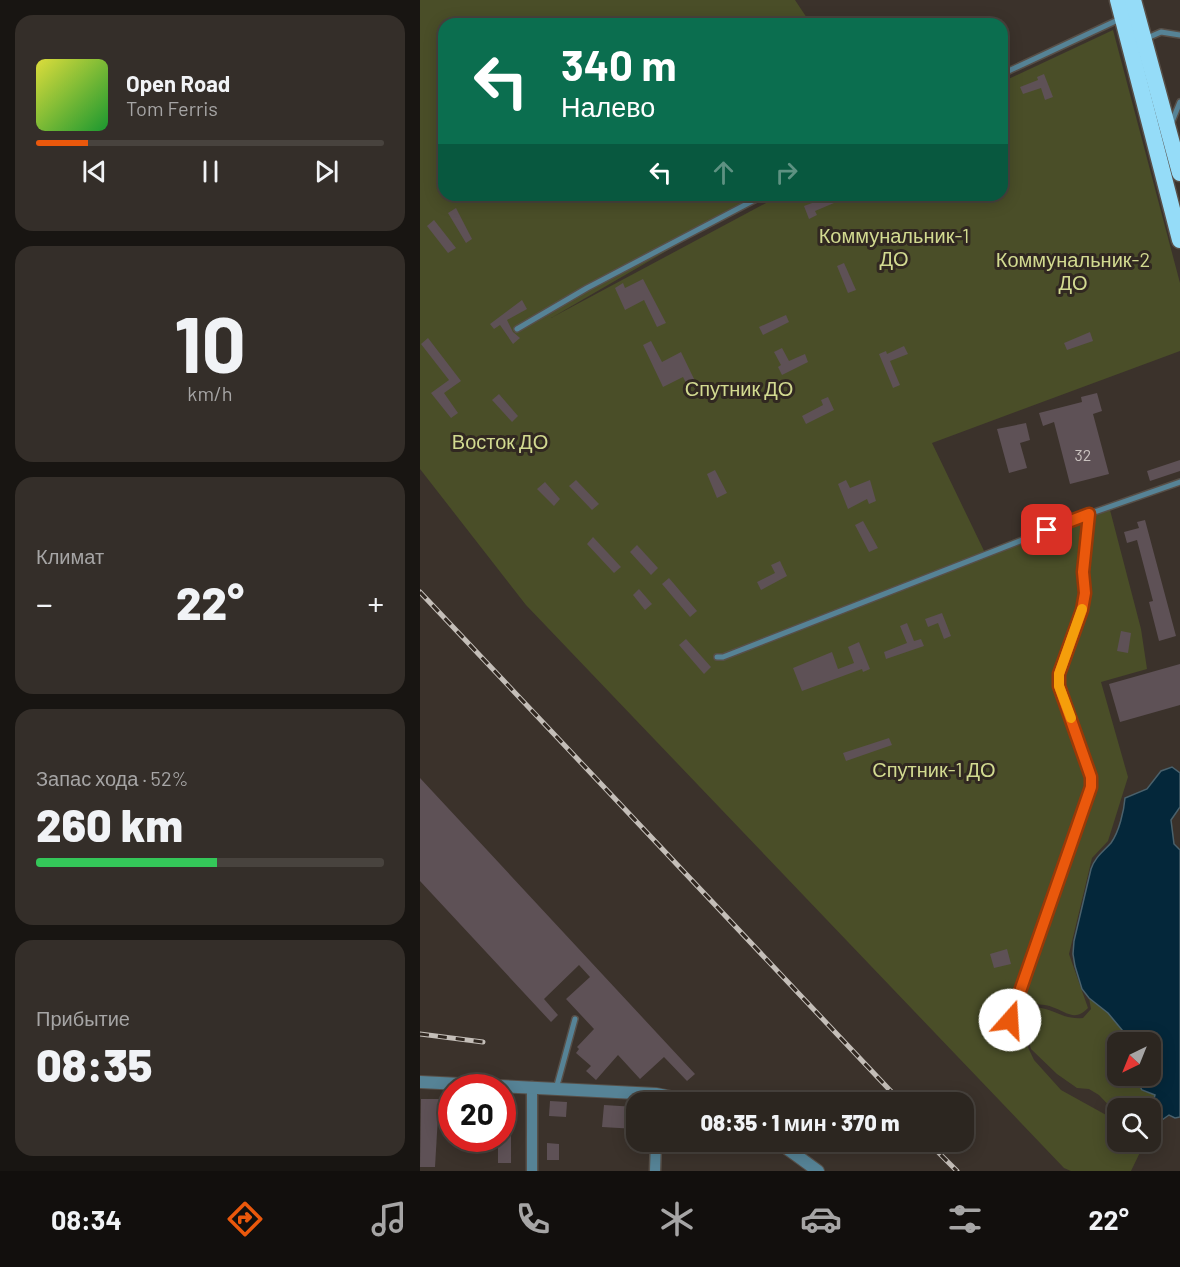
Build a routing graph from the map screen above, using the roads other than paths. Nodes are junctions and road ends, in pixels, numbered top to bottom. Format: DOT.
graph roads {
  1 [pos="1118,0"];
  2 [pos="1130,10"];
  3 [pos="1180,35"];
  4 [pos="1136,43"];
  5 [pos="1008,71"];
  6 [pos="1180,102"];
  7 [pos="1169,132"];
  8 [pos="1180,173"];
  9 [pos="753,201"];
  10 [pos="1180,240"];
  11 [pos="517,329"];
  12 [pos="1180,482"];
  13 [pos="1089,514"];
  14 [pos="717,657"];
  15 [pos="575,1019"];
  16 [pos="1010,1020"];
  17 [pos="420,1082"];
  18 [pos="532,1088"];
  19 [pos="556,1089"];
  20 [pos="626,1095"];
  21 [pos="656,1152"];
  22 [pos="792,1152"];
  23 [pos="532,1171"];
  24 [pos="655,1171"];
  25 [pos="818,1171"];
  1 -- 2 [label="highway"];
  2 -- 4 [label="highway"];
  2 -- 5 [label="lane"];
  3 -- 4 [label="lane"];
  4 -- 7 [label="highway"];
  4 -- 10 [label="highway"];
  6 -- 7 [label="lane"];
  7 -- 8 [label="highway"];
  9 -- 11 [label="lane"];
  12 -- 13 [label="lane"];
  13 -- 14 [label="lane"];
  13 -- 16 [label="lane"];
  15 -- 19 [label="lane"];
  17 -- 18 [label="street"];
  18 -- 19 [label="street"];
  18 -- 23 [label="street"];
  19 -- 20 [label="street"];
  21 -- 24 [label="street"];
  22 -- 25 [label="street"];
}
